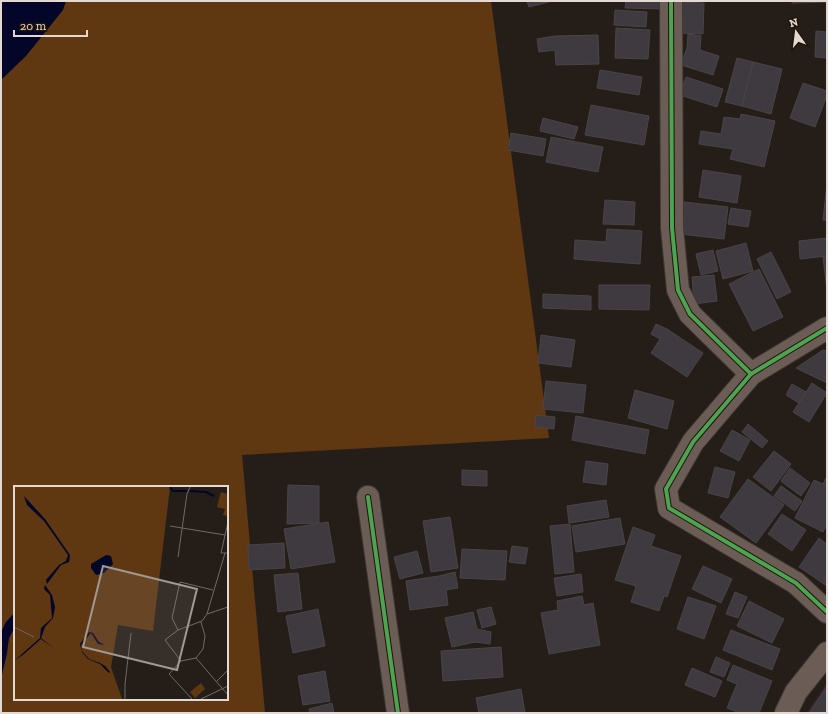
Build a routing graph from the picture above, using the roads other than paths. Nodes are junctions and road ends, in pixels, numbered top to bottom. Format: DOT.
graph roads {
  1 [pos="671,1"];
  2 [pos="827,328"];
  3 [pos="751,374"];
  4 [pos="368,497"];
  5 [pos="827,612"];
  6 [pos="827,653"];
  7 [pos="398,713"];
  8 [pos="786,713"];
  1 -- 3 [label="street"];
  2 -- 3 [label="street"];
  3 -- 5 [label="street"];
  4 -- 7 [label="street"];
  6 -- 8 [label="street"];
}
